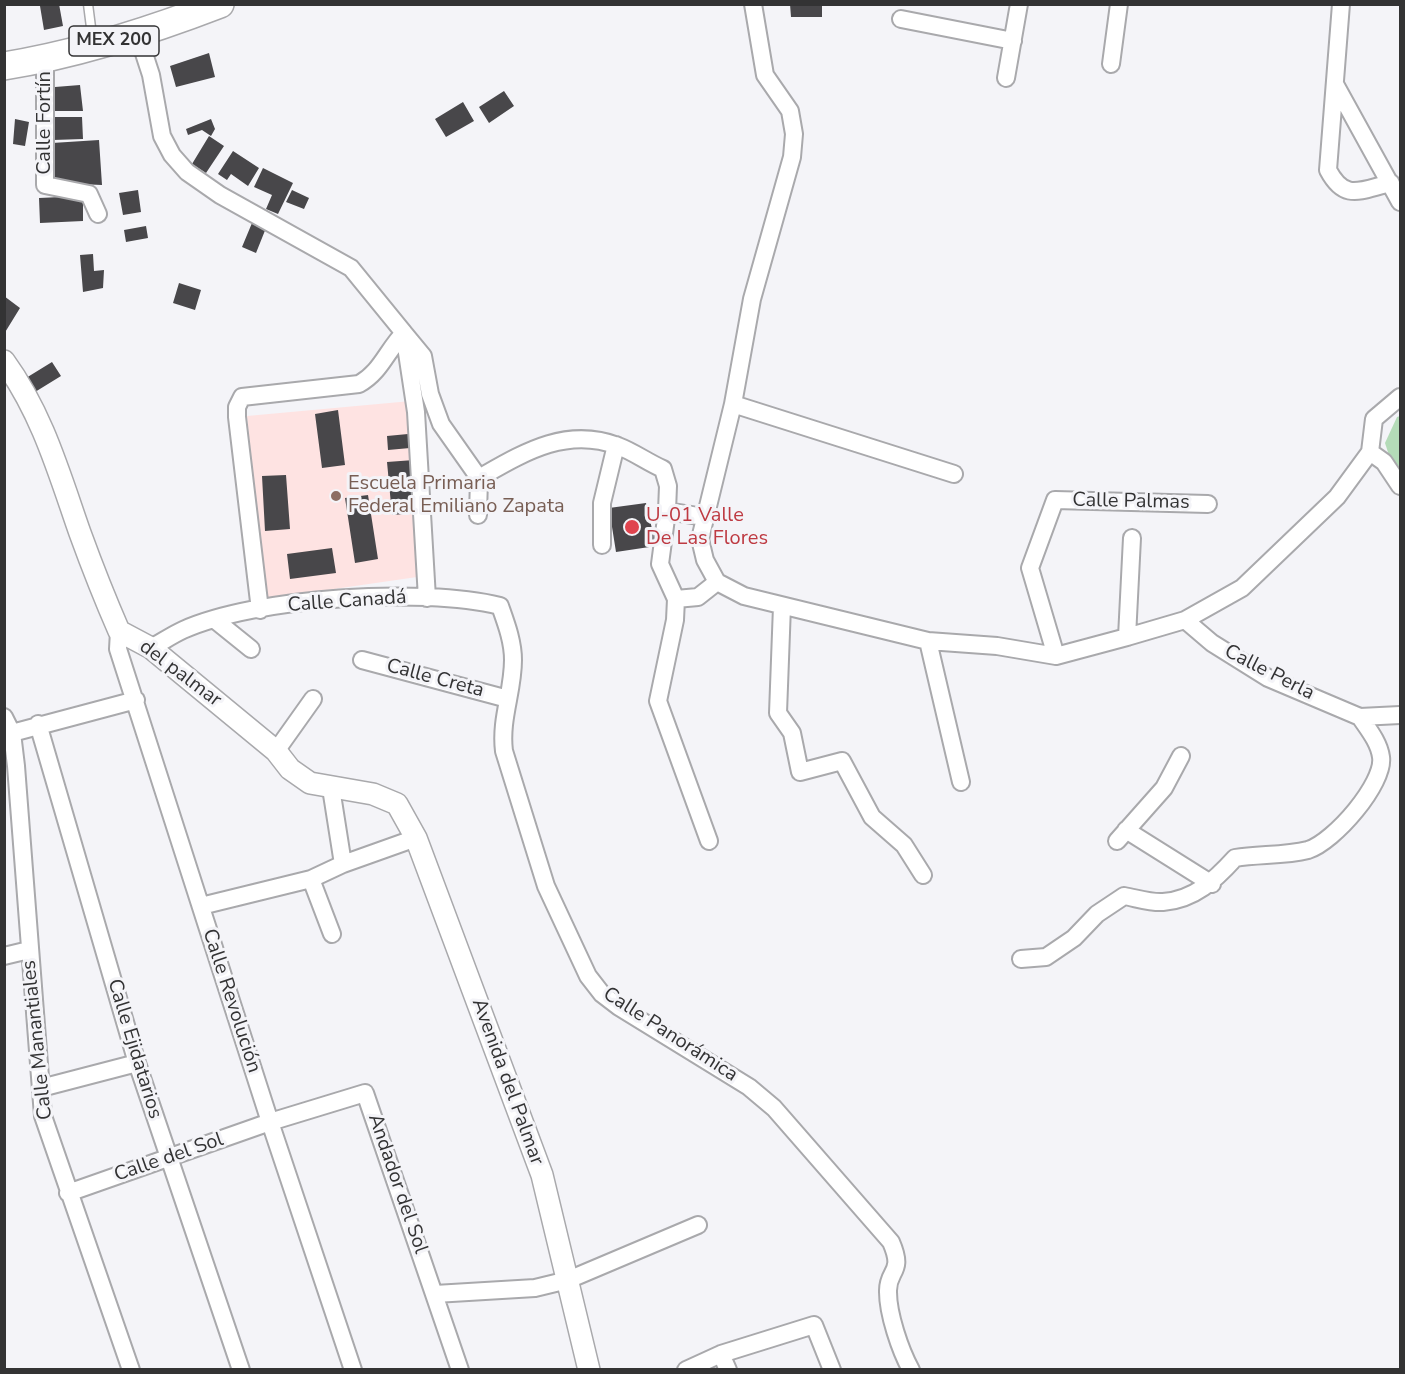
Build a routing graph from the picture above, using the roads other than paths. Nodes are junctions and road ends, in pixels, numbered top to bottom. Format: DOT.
graph roads {
  1 [pos="88,4"];
  2 [pos="220,4"];
  3 [pos="753,4"];
  4 [pos="1019,4"];
  5 [pos="1119,4"];
  6 [pos="1341,4"];
  7 [pos="901,19"];
  8 [pos="138,35"];
  9 [pos="1013,41"];
  10 [pos="94,47"];
  11 [pos="45,60"];
  12 [pos="1111,64"];
  13 [pos="4,66"];
  14 [pos="1006,78"];
  15 [pos="1335,84"];
  16 [pos="1391,183"];
  17 [pos="1401,202"];
  18 [pos="98,214"];
  19 [pos="404,333"];
  20 [pos="4,361"];
  21 [pos="1401,397"];
  22 [pos="733,404"];
  23 [pos="616,445"];
  24 [pos="1370,452"];
  25 [pos="954,474"];
  26 [pos="479,478"];
  27 [pos="1401,486"];
  28 [pos="1208,504"];
  29 [pos="668,511"];
  30 [pos="478,515"];
  31 [pos="704,517"];
  32 [pos="1132,538"];
  33 [pos="602,545"];
  34 [pos="717,582"];
  35 [pos="428,598"];
  36 [pos="676,599"];
  37 [pos="782,606"];
  38 [pos="260,610"];
  39 [pos="215,620"];
  40 [pos="505,620"];
  41 [pos="1185,620"];
  42 [pos="119,631"];
  43 [pos="1127,637"];
  44 [pos="928,641"];
  45 [pos="151,648"];
  46 [pos="251,649"];
  47 [pos="1056,656"];
  48 [pos="362,660"];
  49 [pos="313,699"];
  50 [pos="508,699"];
  51 [pos="136,700"];
  52 [pos="1401,715"];
  53 [pos="4,717"];
  54 [pos="1360,717"];
  55 [pos="38,724"];
  56 [pos="12,733"];
  57 [pos="276,751"];
  58 [pos="1181,756"];
  59 [pos="961,782"];
  60 [pos="331,788"];
  61 [pos="397,804"];
  62 [pos="416,838"];
  63 [pos="710,841"];
  64 [pos="343,864"];
  65 [pos="923,875"];
  66 [pos="311,879"];
  67 [pos="1212,884"];
  68 [pos="201,906"];
  69 [pos="332,934"];
  70 [pos="29,950"];
  71 [pos="4,956"];
  72 [pos="1021,959"];
  73 [pos="137,1062"];
  74 [pos="41,1088"];
  75 [pos="270,1122"];
  76 [pos="169,1158"];
  77 [pos="68,1192"];
  78 [pos="698,1225"];
  79 [pos="568,1280"];
  80 [pos="435,1294"];
  81 [pos="724,1362"];
  82 [pos="131,1370"];
  83 [pos="241,1370"];
  84 [pos="353,1370"];
  85 [pos="460,1370"];
  86 [pos="589,1370"];
  87 [pos="686,1370"];
  88 [pos="832,1370"];
  89 [pos="911,1370"];
  1 -- 10 [label="lane"];
  2 -- 8 [label="main road, MEX 200"];
  3 -- 22 [label="street"];
  4 -- 9 [label="street"];
  5 -- 12 [label="street"];
  6 -- 15 [label="street"];
  7 -- 9 [label="street"];
  8 -- 10 [label="main road, MEX 200"];
  8 -- 19 [label="street"];
  9 -- 14 [label="street"];
  10 -- 11 [label="main road, MEX 200"];
  11 -- 13 [label="main road, MEX 200"];
  11 -- 18 [label="street, Calle Fortín"];
  15 -- 16 [label="street"];
  15 -- 16 [label="street"];
  16 -- 17 [label="street"];
  19 -- 26 [label="street"];
  19 -- 35 [label="street"];
  19 -- 38 [label="street"];
  20 -- 42 [label="street, del palmar"];
  21 -- 24 [label="street"];
  22 -- 25 [label="street"];
  22 -- 31 [label="street"];
  23 -- 26 [label="street"];
  23 -- 29 [label="street"];
  23 -- 33 [label="street"];
  24 -- 27 [label="street"];
  24 -- 41 [label="street"];
  26 -- 30 [label="street"];
  28 -- 47 [label="street, Calle Palmas"];
  29 -- 31 [label="street"];
  29 -- 36 [label="street"];
  31 -- 34 [label="street"];
  32 -- 43 [label="street"];
  34 -- 36 [label="street"];
  34 -- 37 [label="street"];
  35 -- 38 [label="street, Calle Canadá"];
  35 -- 40 [label="street, Calle Canadá"];
  36 -- 63 [label="street"];
  37 -- 44 [label="street"];
  37 -- 65 [label="street"];
  38 -- 39 [label="street, Calle Canadá"];
  39 -- 45 [label="street, Calle Canadá"];
  39 -- 46 [label="street"];
  40 -- 50 [label="street, Calle Panorámica"];
  41 -- 43 [label="street"];
  41 -- 54 [label="street, Calle Perla"];
  42 -- 45 [label="street, del palmar"];
  42 -- 51 [label="street, Calle Revolución"];
  43 -- 47 [label="street"];
  44 -- 47 [label="street"];
  44 -- 59 [label="street"];
  45 -- 57 [label="street, del palmar"];
  48 -- 50 [label="street, Calle Creta"];
  49 -- 57 [label="street"];
  50 -- 89 [label="street, Calle Panorámica"];
  51 -- 55 [label="street"];
  51 -- 68 [label="street, Calle Revolución"];
  52 -- 54 [label="street, Calle Perla"];
  53 -- 56 [label="street"];
  54 -- 67 [label="street"];
  55 -- 56 [label="street"];
  55 -- 73 [label="street, Calle Ejidatarios"];
  56 -- 70 [label="street, Calle Manantiales"];
  57 -- 60 [label="street, del palmar"];
  58 -- 67 [label="street"];
  60 -- 61 [label="street, del palmar"];
  60 -- 64 [label="street"];
  61 -- 62 [label="street, Avenida del Palmar"];
  62 -- 64 [label="street"];
  62 -- 79 [label="street, Avenida del Palmar"];
  64 -- 66 [label="street"];
  66 -- 68 [label="street"];
  66 -- 69 [label="street"];
  67 -- 72 [label="street"];
  68 -- 75 [label="street, Calle Revolución"];
  70 -- 71 [label="street"];
  70 -- 74 [label="street, Calle Manantiales"];
  73 -- 74 [label="street"];
  73 -- 76 [label="street, Calle Ejidatarios"];
  74 -- 77 [label="street, Calle Manantiales"];
  75 -- 76 [label="street, Calle del Sol"];
  75 -- 80 [label="street, Andador del Sol"];
  75 -- 84 [label="street, Calle Revolución"];
  76 -- 77 [label="street, Calle del Sol"];
  76 -- 83 [label="street, Calle Ejidatarios"];
  77 -- 82 [label="street, Calle Manantiales"];
  78 -- 79 [label="street"];
  79 -- 80 [label="street"];
  79 -- 86 [label="street, Avenida del Palmar"];
  80 -- 85 [label="street, Andador del Sol"];
  81 -- 87 [label="street"];
  81 -- 88 [label="street"];
}
